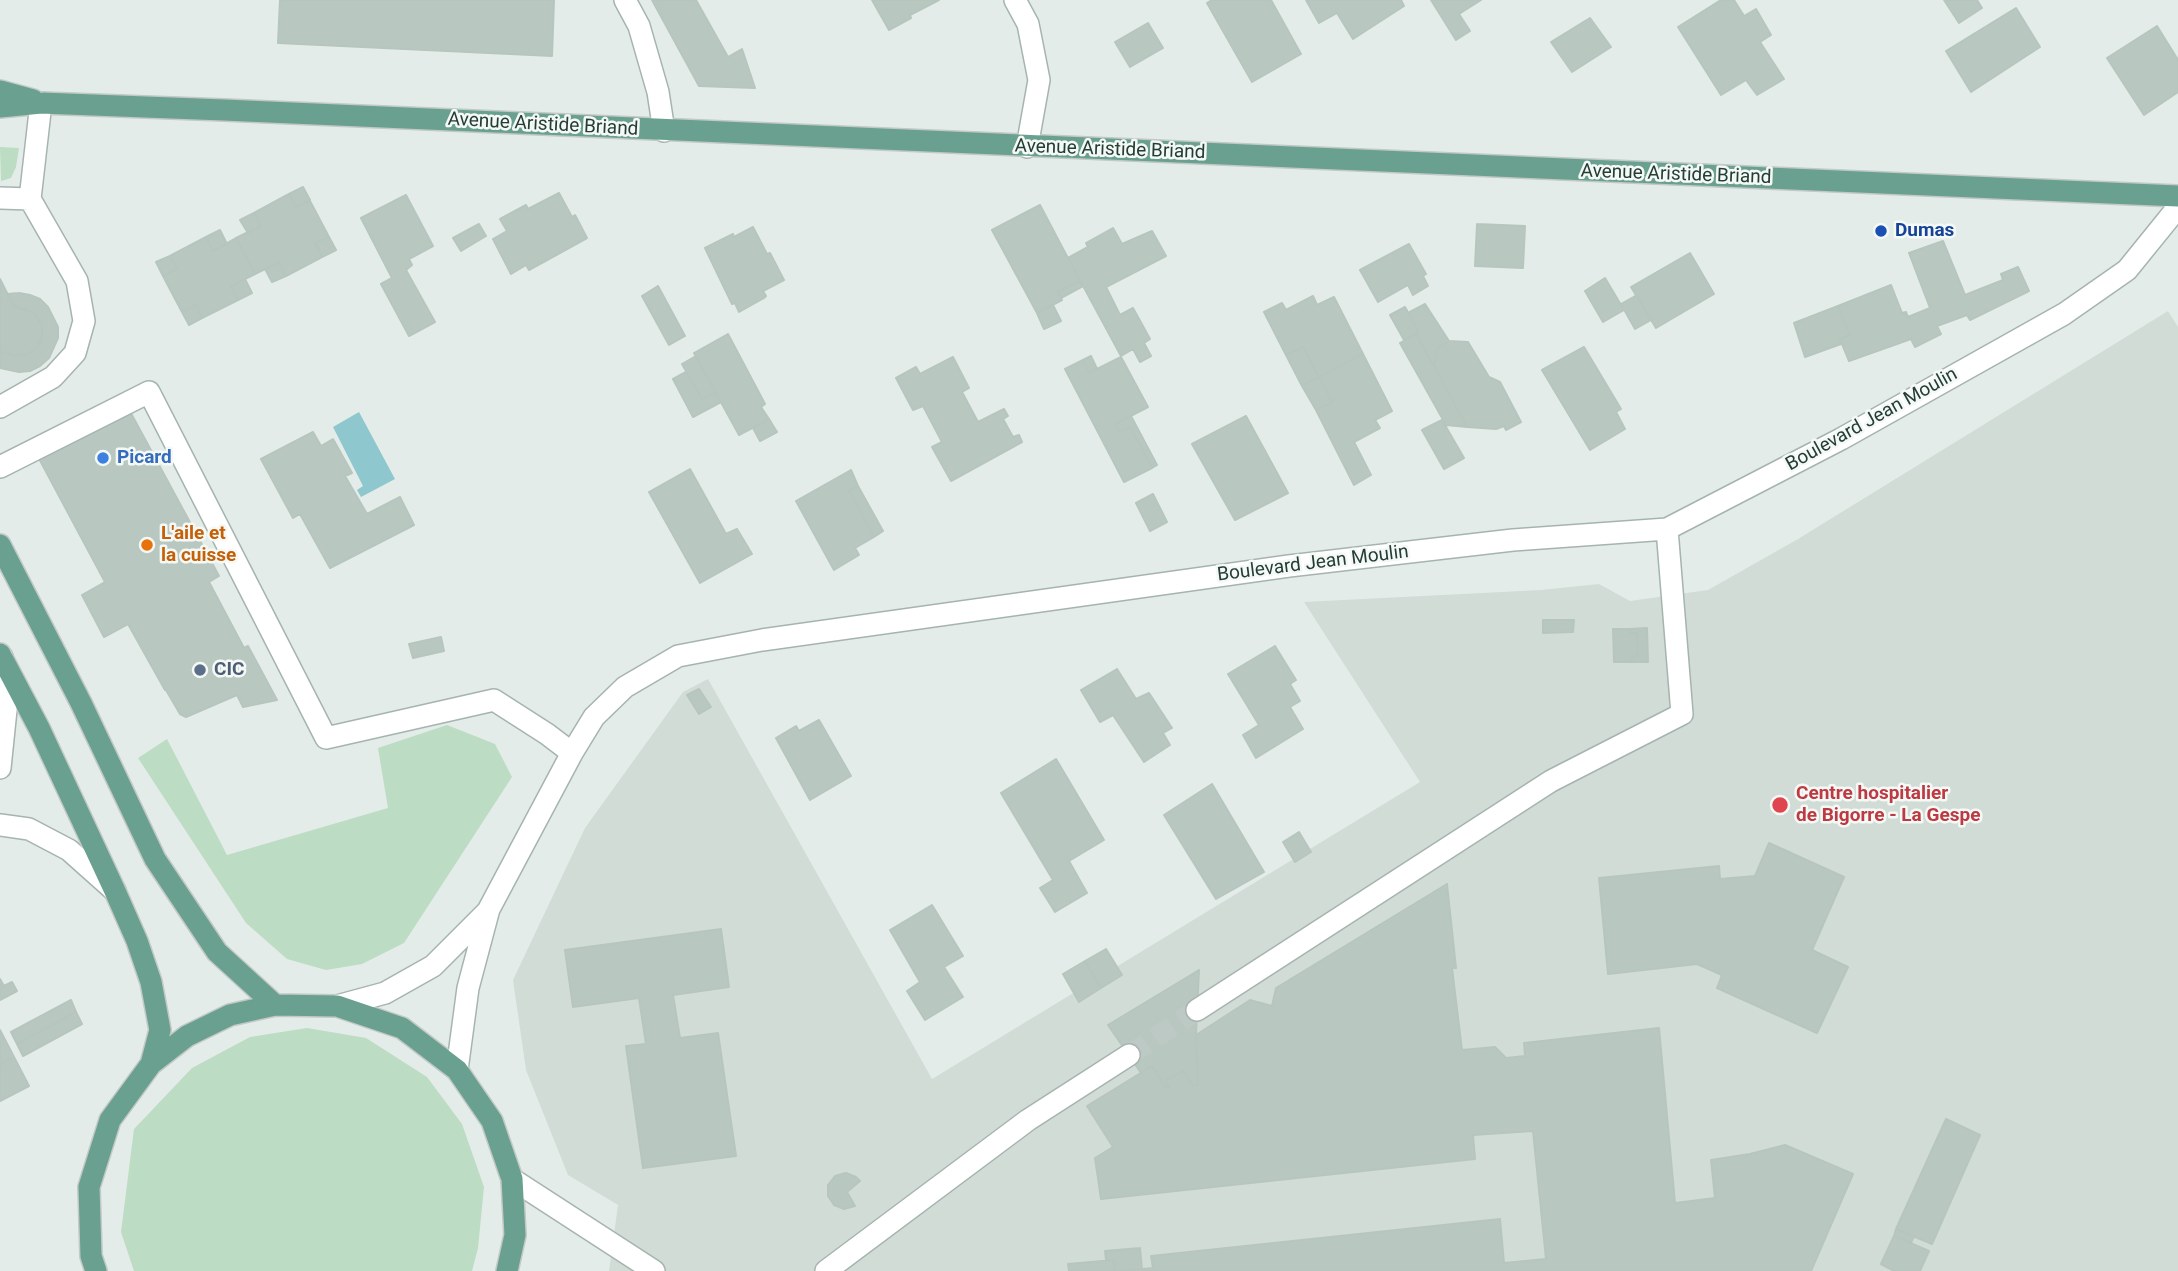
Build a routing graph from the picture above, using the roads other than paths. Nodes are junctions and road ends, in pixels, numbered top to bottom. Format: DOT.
graph roads {
  1 [pos="625,0"];
  2 [pos="1015,0"];
  3 [pos="0,90"];
  4 [pos="41,103"];
  5 [pos="0,107"];
  6 [pos="664,131"];
  7 [pos="1027,147"];
  8 [pos="2178,196"];
  9 [pos="0,198"];
  10 [pos="30,199"];
  11 [pos="2178,207"];
  12 [pos="0,407"];
  13 [pos="0,467"];
  14 [pos="1667,529"];
  15 [pos="0,545"];
  16 [pos="1,655"];
  17 [pos="572,753"];
  18 [pos="0,768"];
  19 [pos="0,825"];
  20 [pos="115,891"];
  21 [pos="489,909"];
  22 [pos="275,1005"];
  23 [pos="337,1006"];
  24 [pos="1197,1010"];
  25 [pos="1129,1055"];
  26 [pos="151,1064"];
  27 [pos="457,1070"];
  28 [pos="512,1179"];
  29 [pos="96,1271"];
  30 [pos="507,1271"];
  31 [pos="654,1271"];
  32 [pos="826,1271"];
  1 -- 6 [label="street"];
  2 -- 7 [label="street"];
  3 -- 4 [label="main road, Avenue Aristide Briand"];
  4 -- 5 [label="main road, Avenue Aristide Briand"];
  4 -- 6 [label="main road, Avenue Aristide Briand"];
  4 -- 10 [label="street"];
  6 -- 7 [label="main road, Avenue Aristide Briand"];
  7 -- 8 [label="main road, Avenue Aristide Briand"];
  9 -- 10 [label="street"];
  10 -- 12 [label="street"];
  11 -- 14 [label="street, Boulevard Jean Moulin"];
  13 -- 17 [label="street"];
  14 -- 17 [label="street, Boulevard Jean Moulin"];
  14 -- 24 [label="street"];
  15 -- 22 [label="main road"];
  16 -- 18 [label="street"];
  16 -- 20 [label="main road"];
  17 -- 21 [label="street, Boulevard Jean Moulin"];
  19 -- 20 [label="street"];
  20 -- 26 [label="main road"];
  21 -- 23 [label="street, Boulevard Jean Moulin"];
  21 -- 27 [label="street, Boulevard Jean Moulin"];
  22 -- 23 [label="main road"];
  22 -- 26 [label="main road"];
  23 -- 27 [label="main road"];
  25 -- 32 [label="street"];
  26 -- 29 [label="main road"];
  27 -- 28 [label="main road"];
  28 -- 30 [label="main road"];
  28 -- 31 [label="street"];
}
